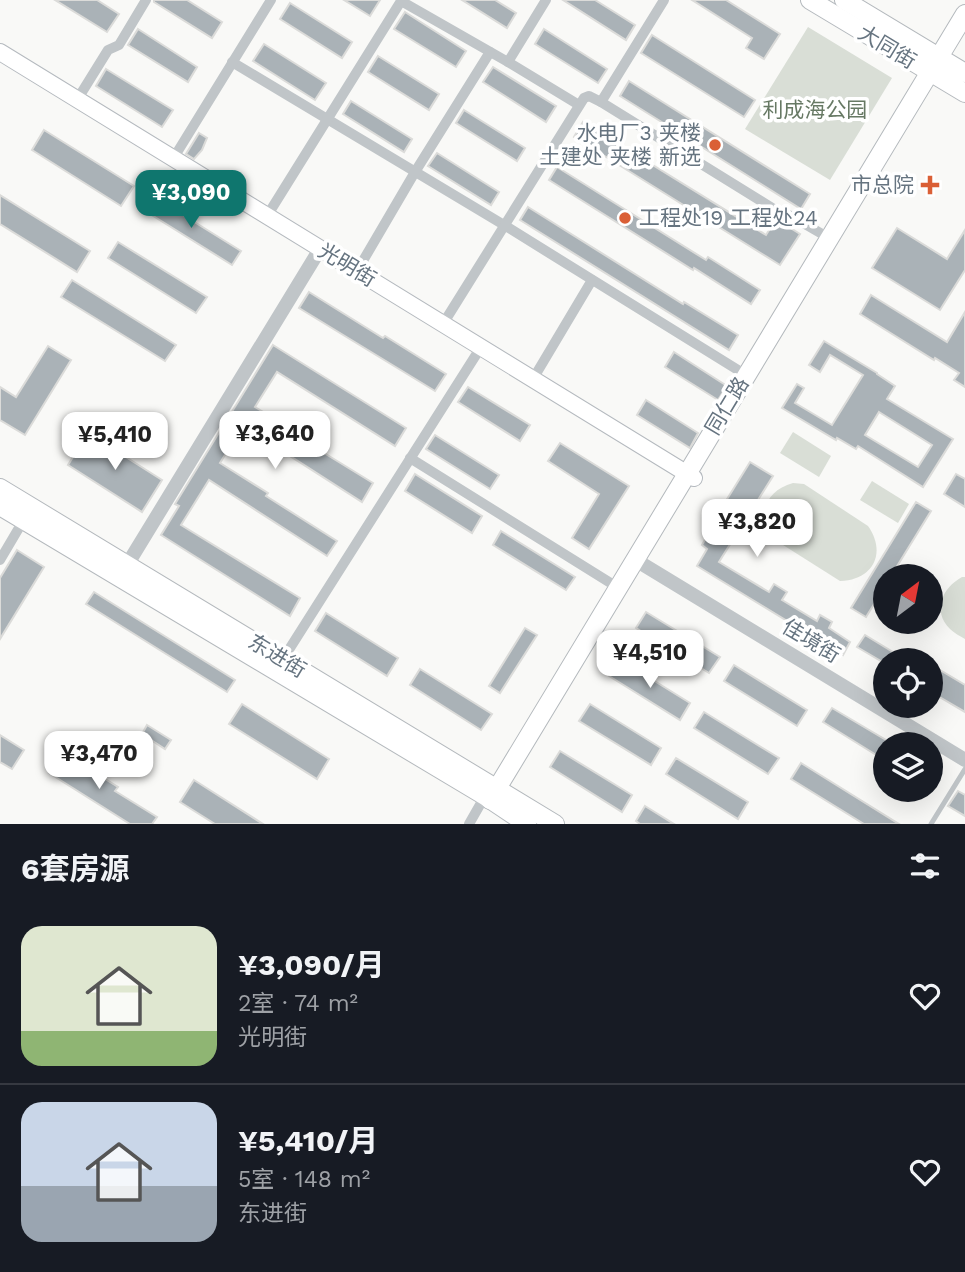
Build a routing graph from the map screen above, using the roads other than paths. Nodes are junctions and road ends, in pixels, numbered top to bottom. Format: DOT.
graph roads {
  1 [pos="146,0"];
  2 [pos="271,0"];
  3 [pos="546,0"];
  4 [pos="664,0"];
  5 [pos="810,0"];
  6 [pos="844,0"];
  7 [pos="418,4"];
  8 [pos="965,14"];
  9 [pos="965,35"];
  10 [pos="0,52"];
  11 [pos="490,52"];
  12 [pos="232,62"];
  13 [pos="508,62"];
  14 [pos="939,68"];
  15 [pos="965,73"];
  16 [pos="965,93"];
  17 [pos="77,100"];
  18 [pos="601,102"];
  19 [pos="579,105"];
  20 [pos="326,118"];
  21 [pos="173,159"];
  22 [pos="415,172"];
  23 [pos="267,216"];
  24 [pos="504,225"];
  25 [pos="829,238"];
  26 [pos="320,249"];
  27 [pos="356,271"];
  28 [pos="592,280"];
  29 [pos="443,324"];
  30 [pos="481,347"];
  31 [pos="746,375"];
  32 [pos="533,379"];
  33 [pos="410,458"];
  34 [pos="690,475"];
  35 [pos="0,488"];
  36 [pos="0,506"];
  37 [pos="28,514"];
  38 [pos="0,561"];
  39 [pos="638,561"];
  40 [pos="127,565"];
  41 [pos="617,587"];
  42 [pos="282,659"];
  43 [pos="965,760"];
  44 [pos="965,769"];
  45 [pos="494,796"];
  46 [pos="468,824"];
  47 [pos="527,824"];
  48 [pos="555,824"];
  49 [pos="931,824"];
  1 -- 17 [label="street"];
  2 -- 12 [label="street"];
  3 -- 13 [label="street"];
  4 -- 18 [label="street"];
  5 -- 14 [label="main road, 大同街"];
  6 -- 14 [label="main road, 大同街"];
  7 -- 11 [label="street"];
  7 -- 20 [label="street"];
  8 -- 14 [label="main road, 同仁路"];
  9 -- 14 [label="main road, 同仁路"];
  10 -- 17 [label="main road, 光明街"];
  11 -- 13 [label="street"];
  11 -- 22 [label="street"];
  12 -- 20 [label="street"];
  12 -- 21 [label="street"];
  13 -- 19 [label="street"];
  14 -- 15 [label="main road, 大同街"];
  14 -- 16 [label="main road, 大同街"];
  14 -- 25 [label="main road, 同仁路"];
  14 -- 34 [label="main road, 同仁路"];
  17 -- 21 [label="main road, 光明街"];
  18 -- 19 [label="street"];
  18 -- 25 [label="street"];
  19 -- 24 [label="street"];
  20 -- 22 [label="street"];
  20 -- 23 [label="street"];
  21 -- 23 [label="main road, 光明街"];
  22 -- 24 [label="street"];
  22 -- 27 [label="street"];
  23 -- 26 [label="main road, 光明街"];
  24 -- 28 [label="street"];
  24 -- 29 [label="street"];
  25 -- 31 [label="main road, 同仁路"];
  26 -- 27 [label="main road, 光明街"];
  26 -- 40 [label="street"];
  27 -- 29 [label="main road, 光明街"];
  28 -- 31 [label="street"];
  28 -- 32 [label="street"];
  29 -- 30 [label="main road, 光明街"];
  30 -- 32 [label="main road, 光明街"];
  30 -- 33 [label="street"];
  31 -- 34 [label="main road, 同仁路"];
  32 -- 34 [label="main road, 光明街"];
  33 -- 41 [label="street"];
  33 -- 42 [label="street"];
  34 -- 39 [label="main road, 同仁路"];
  35 -- 37 [label="main road, 东进街"];
  36 -- 37 [label="main road, 东进街"];
  37 -- 38 [label="street"];
  37 -- 40 [label="main road, 东进街"];
  37 -- 45 [label="main road, 东进街"];
  39 -- 41 [label="main road, 同仁路"];
  39 -- 43 [label="street, 佳境街"];
  39 -- 45 [label="main road, 同仁路"];
  40 -- 42 [label="main road, 东进街"];
  41 -- 45 [label="main road, 同仁路"];
  42 -- 45 [label="main road, 东进街"];
  44 -- 49 [label="lane"];
  45 -- 46 [label="street"];
  45 -- 47 [label="main road, 东进街"];
  45 -- 48 [label="main road, 东进街"];
}
